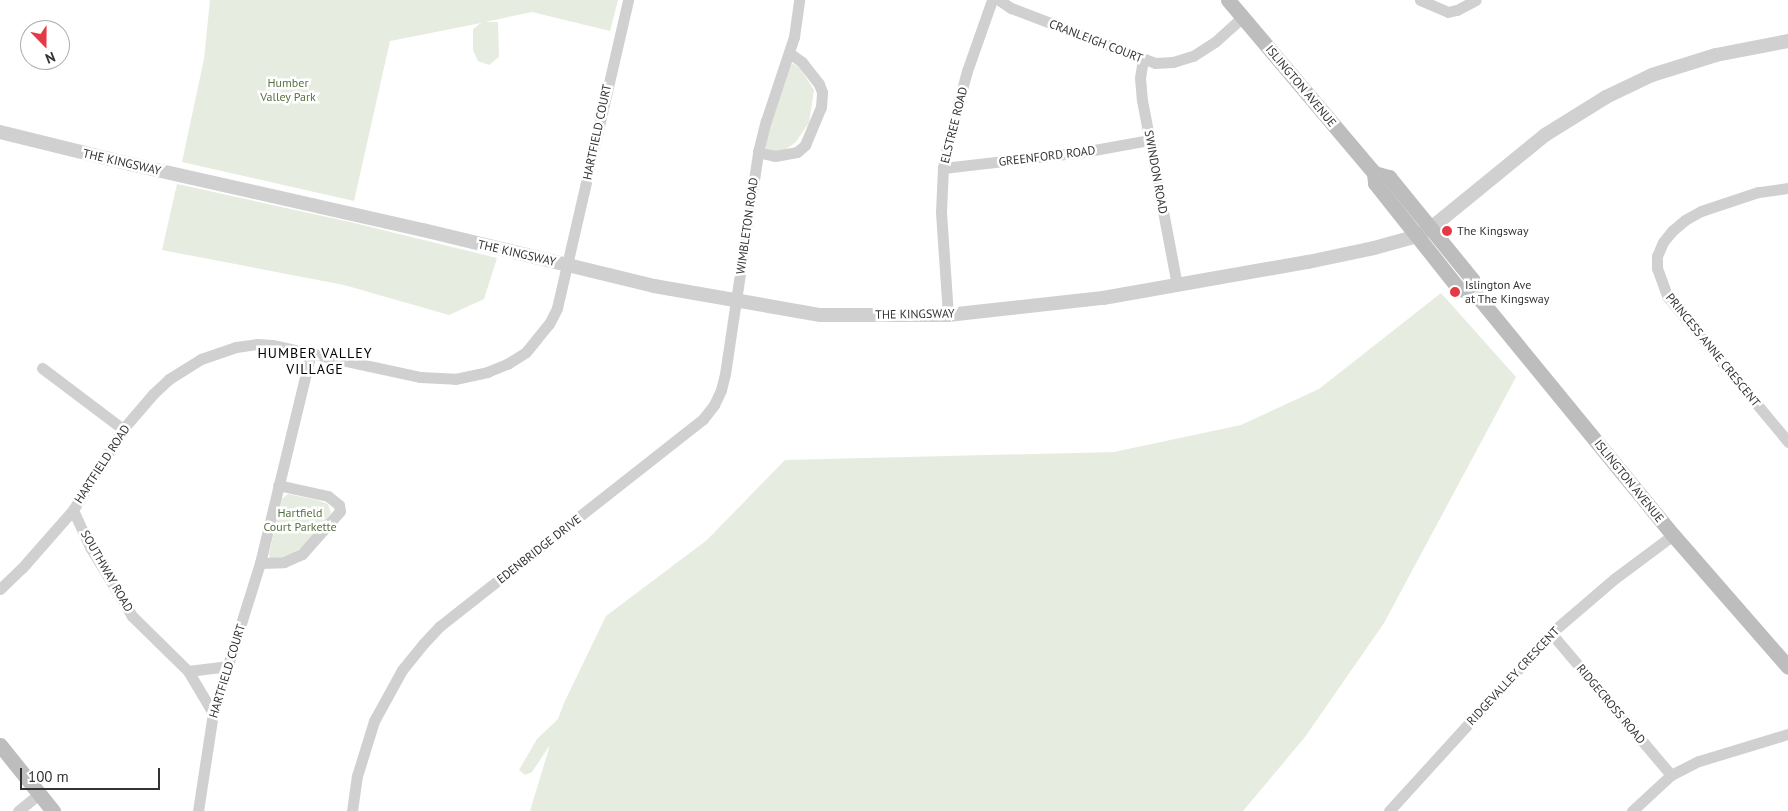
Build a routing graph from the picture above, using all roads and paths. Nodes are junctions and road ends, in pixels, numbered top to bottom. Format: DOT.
graph roads {
  1 [pos="628,0"];
  2 [pos="799,0"];
  3 [pos="992,0"];
  4 [pos="999,0"];
  5 [pos="1228,0"];
  6 [pos="1420,0"];
  7 [pos="1476,0"];
  8 [pos="1243,17"];
  9 [pos="1788,41"];
  10 [pos="789,53"];
  11 [pos="1143,59"];
  12 [pos="0,132"];
  13 [pos="1150,140"];
  14 [pos="758,152"];
  15 [pos="944,168"];
  16 [pos="1374,173"];
  17 [pos="1788,188"];
  18 [pos="1431,228"];
  19 [pos="1417,236"];
  20 [pos="568,265"];
  21 [pos="1177,285"];
  22 [pos="1474,292"];
  23 [pos="738,301"];
  24 [pos="948,315"];
  25 [pos="311,352"];
  26 [pos="42,368"];
  27 [pos="123,429"];
  28 [pos="1788,442"];
  29 [pos="278,486"];
  30 [pos="73,510"];
  31 [pos="1673,535"];
  32 [pos="260,563"];
  33 [pos="0,589"];
  34 [pos="1551,633"];
  35 [pos="227,666"];
  36 [pos="1788,667"];
  37 [pos="188,671"];
  38 [pos="212,713"];
  39 [pos="1788,734"];
  40 [pos="0,746"];
  41 [pos="1671,775"];
  42 [pos="39,794"];
  43 [pos="50,810"];
  44 [pos="18,811"];
  45 [pos="198,811"];
  46 [pos="352,811"];
  47 [pos="1389,811"];
  48 [pos="1632,811"];
  1 -- 20 [label="street, HARTFIELD COURT"];
  2 -- 10 [label="street, WIMBLETON ROAD"];
  3 -- 15 [label="street, ELSTREE ROAD"];
  4 -- 11 [label="street, CRANLEIGH COURT"];
  5 -- 8 [label="main road, ISLINGTON AVENUE"];
  6 -- 7 [label="street"];
  8 -- 11 [label="street, CRANLEIGH COURT"];
  8 -- 16 [label="main road, ISLINGTON AVENUE"];
  9 -- 18 [label="street, THE KINGSWAY"];
  10 -- 14 [label="street, WIMBLETON ROAD"];
  10 -- 14 [label="street"];
  11 -- 13 [label="street, SWINDON ROAD"];
  12 -- 20 [label="street, THE KINGSWAY"];
  13 -- 15 [label="street, GREENFORD ROAD"];
  13 -- 21 [label="street, SWINDON ROAD"];
  14 -- 23 [label="street, WIMBLETON ROAD"];
  15 -- 24 [label="street, ELSTREE ROAD"];
  16 -- 18 [label="main road, ISLINGTON AVENUE"];
  16 -- 19 [label="main road, ISLINGTON AVENUE"];
  17 -- 28 [label="street, PRINCESS ANNE CRESCENT"];
  18 -- 19 [label="street, THE KINGSWAY"];
  18 -- 22 [label="main road, ISLINGTON AVENUE"];
  19 -- 21 [label="street, THE KINGSWAY"];
  19 -- 22 [label="main road, ISLINGTON AVENUE"];
  20 -- 23 [label="street, THE KINGSWAY"];
  20 -- 25 [label="street, HARTFIELD ROAD"];
  21 -- 24 [label="street, THE KINGSWAY"];
  22 -- 31 [label="main road, ISLINGTON AVENUE"];
  23 -- 24 [label="street, THE KINGSWAY"];
  23 -- 46 [label="street, EDENBRIDGE DRIVE"];
  25 -- 27 [label="street, HARTFIELD ROAD"];
  25 -- 29 [label="street, HARTFIELD COURT"];
  26 -- 27 [label="street"];
  27 -- 30 [label="street, HARTFIELD ROAD"];
  29 -- 32 [label="street, HARTFIELD COURT"];
  29 -- 32 [label="street"];
  30 -- 33 [label="street, HARTFIELD ROAD"];
  30 -- 37 [label="street, SOUTHWAY ROAD"];
  31 -- 34 [label="street, RIDGEVALLEY CRESCENT"];
  31 -- 36 [label="main road, ISLINGTON AVENUE"];
  32 -- 35 [label="street, HARTFIELD COURT"];
  34 -- 41 [label="street, RIDGECROSS ROAD"];
  34 -- 47 [label="street, RIDGEVALLEY CRESCENT"];
  35 -- 37 [label="street"];
  35 -- 38 [label="street, HARTFIELD COURT"];
  37 -- 38 [label="street, SOUTHWAY ROAD"];
  38 -- 45 [label="street, HARTFIELD COURT"];
  39 -- 41 [label="street"];
  40 -- 42 [label="main road"];
  41 -- 48 [label="street"];
  42 -- 43 [label="main road"];
  42 -- 44 [label="street"];
}
